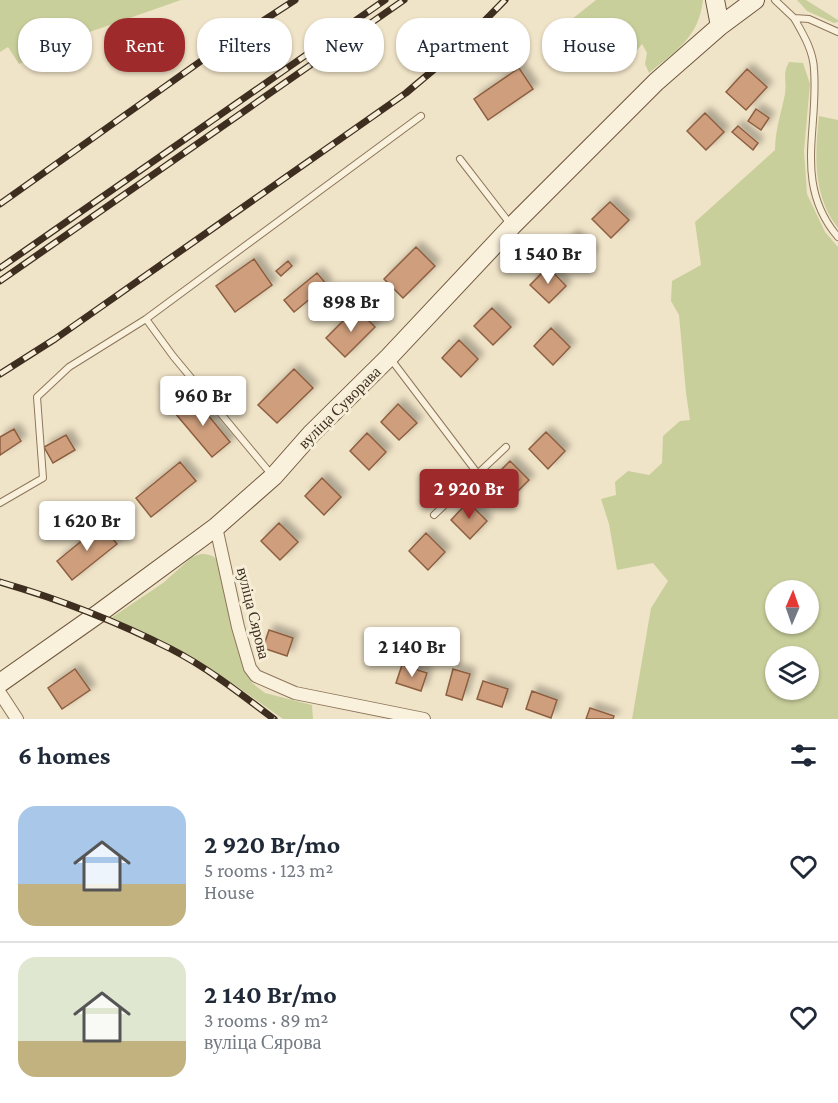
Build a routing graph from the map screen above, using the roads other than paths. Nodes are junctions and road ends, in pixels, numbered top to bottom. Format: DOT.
graph roads {
  1 [pos="715,0"];
  2 [pos="755,0"];
  3 [pos="775,0"];
  4 [pos="794,18"];
  5 [pos="720,26"];
  6 [pos="838,32"];
  7 [pos="421,116"];
  8 [pos="460,159"];
  9 [pos="512,226"];
  10 [pos="838,237"];
  11 [pos="146,319"];
  12 [pos="389,357"];
  13 [pos="506,447"];
  14 [pos="478,474"];
  15 [pos="274,476"];
  16 [pos="0,503"];
  17 [pos="434,515"];
  18 [pos="216,527"];
  19 [pos="0,683"];
  20 [pos="0,693"];
  21 [pos="17,719"];
  22 [pos="424,719"];
  1 -- 5 [label="street"];
  2 -- 5 [label="street, вуліца Суворава"];
  3 -- 4 [label="lane"];
  4 -- 6 [label="lane"];
  4 -- 10 [label="lane"];
  5 -- 9 [label="street, вуліца Суворава"];
  7 -- 11 [label="lane"];
  8 -- 9 [label="lane"];
  9 -- 12 [label="street, вуліца Суворава"];
  11 -- 15 [label="lane"];
  11 -- 16 [label="lane"];
  12 -- 14 [label="lane"];
  12 -- 15 [label="street, вуліца Суворава"];
  13 -- 14 [label="lane"];
  14 -- 17 [label="lane"];
  15 -- 18 [label="street, вуліца Суворава"];
  18 -- 19 [label="street, вуліца Суворава"];
  18 -- 22 [label="street, вуліца Сярова"];
  20 -- 21 [label="street"];
}
